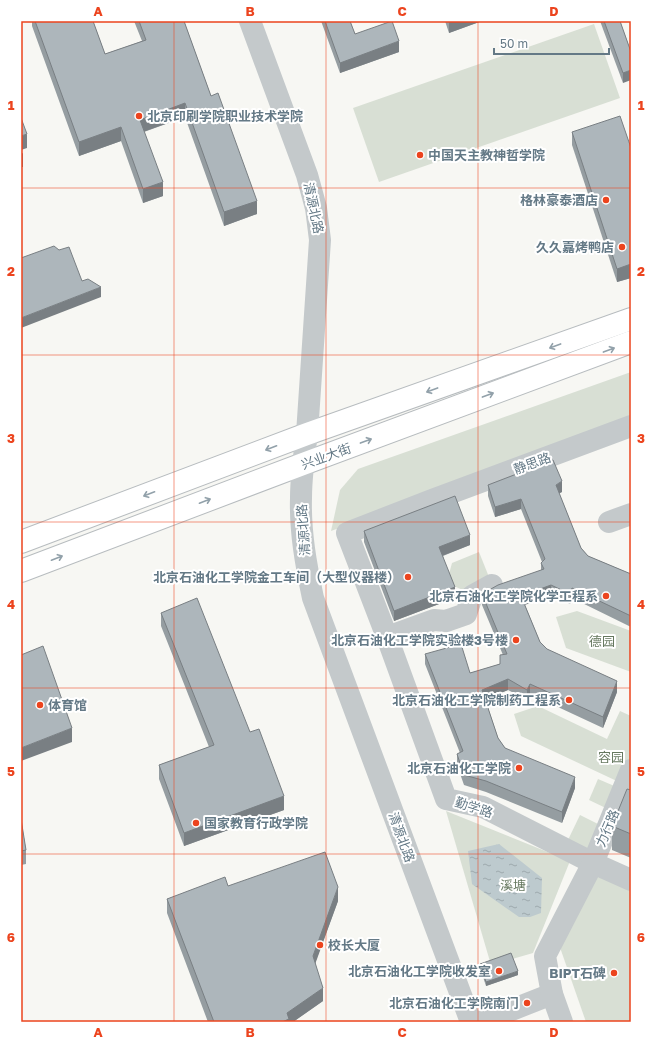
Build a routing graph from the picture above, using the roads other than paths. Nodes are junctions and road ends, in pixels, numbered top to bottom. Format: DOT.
graph roads {
  1 [pos="250,21"];
  2 [pos="631,319"];
  3 [pos="631,342"];
  4 [pos="629,433"];
  5 [pos="307,434"];
  6 [pos="303,464"];
  7 [pos="631,514"];
  8 [pos="609,522"];
  9 [pos="21,542"];
  10 [pos="21,572"];
  11 [pos="492,585"];
  12 [pos="387,637"];
  13 [pos="631,770"];
  14 [pos="593,863"];
  15 [pos="631,880"];
  16 [pos="552,994"];
  17 [pos="471,1022"];
  18 [pos="481,1022"];
  19 [pos="562,1022"];
  1 -- 5 [label="street, 清源北路"];
  2 -- 5 [label="main road, 兴业大街, one-way"];
  6 -- 3 [label="main road, 兴业大街, one-way"];
  4 -- 12 [label="street, 静思路"];
  5 -- 6 [label="street, 清源北路"];
  5 -- 9 [label="main road, 兴业大街, one-way"];
  10 -- 6 [label="main road, 兴业大街, one-way"];
  6 -- 17 [label="street, 清源北路"];
  7 -- 8 [label="street"];
  11 -- 12 [label="street"];
  12 -- 14 [label="street, 勤学路"];
  13 -- 14 [label="street, 力行路"];
  14 -- 15 [label="street"];
  14 -- 16 [label="street, 力行路"];
  16 -- 18 [label="street"];
  16 -- 19 [label="street, 力行路"];
}
